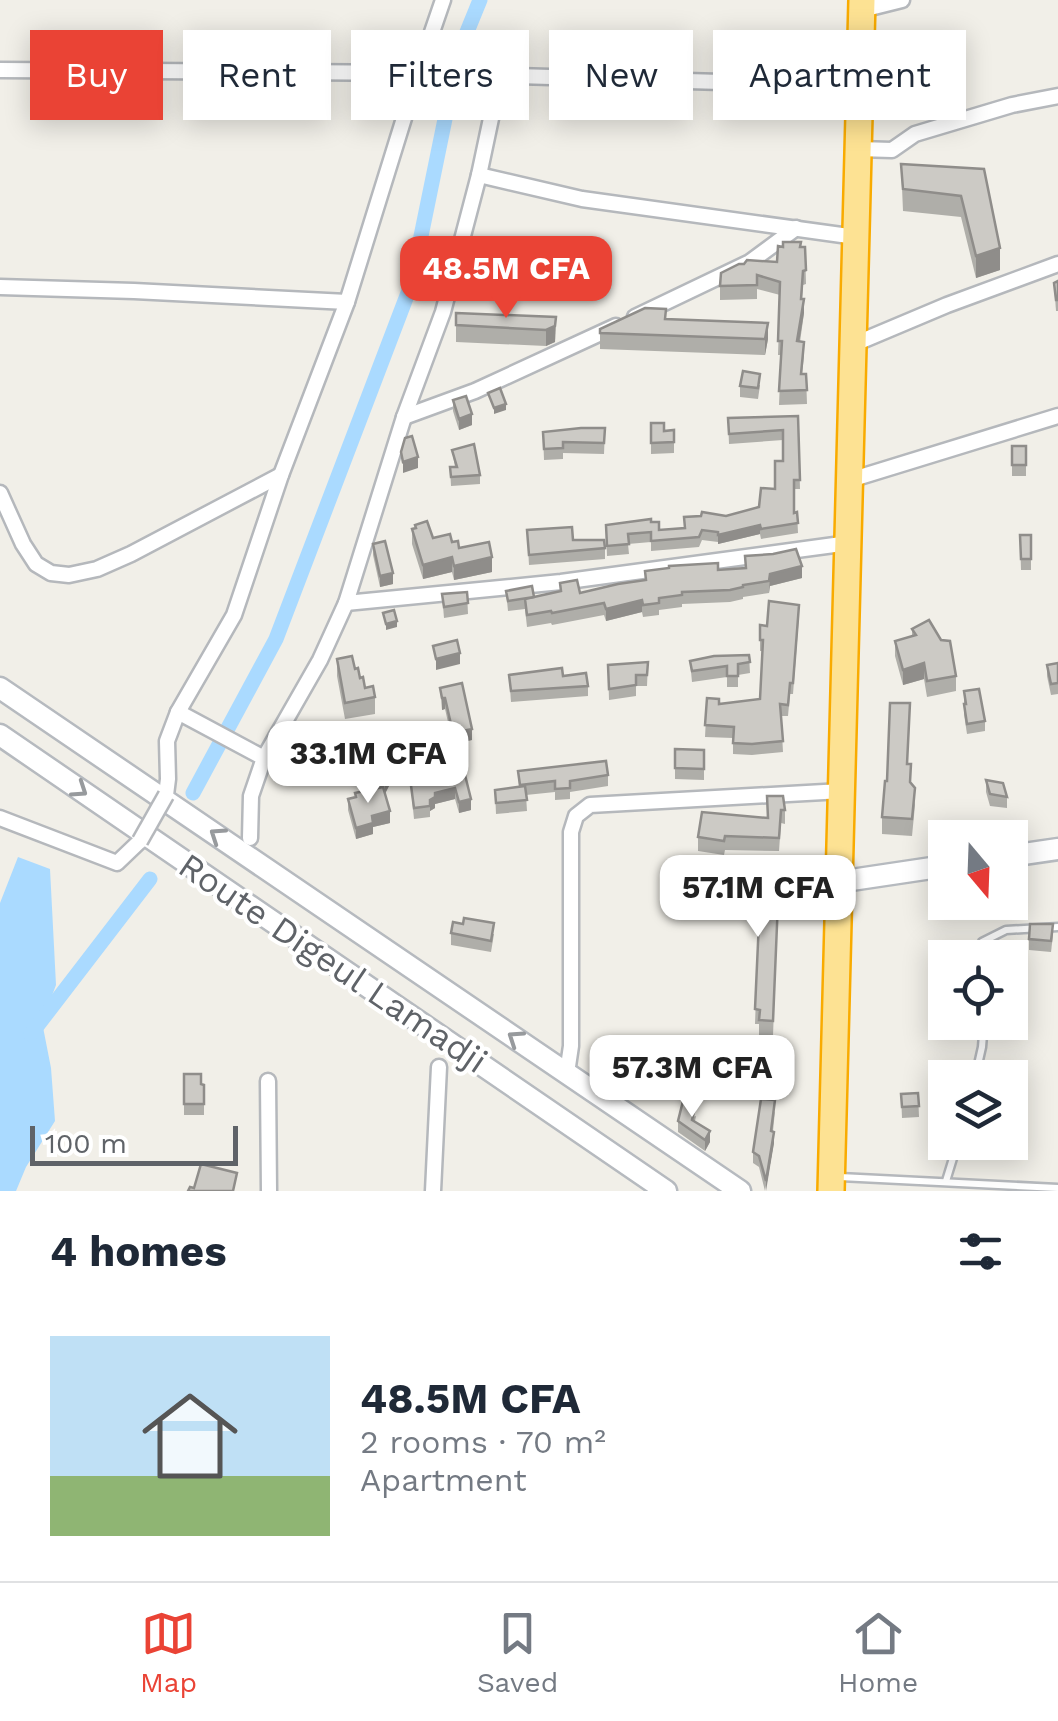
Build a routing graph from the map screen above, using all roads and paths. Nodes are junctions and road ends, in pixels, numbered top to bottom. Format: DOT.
graph roads {
  1 [pos="443,0"];
  2 [pos="902,0"];
  3 [pos="862,5"];
  4 [pos="433,30"];
  5 [pos="862,30"];
  6 [pos="0,70"];
  7 [pos="351,73"];
  8 [pos="529,77"];
  9 [pos="713,82"];
  10 [pos="1058,96"];
  11 [pos="403,120"];
  12 [pos="491,120"];
  13 [pos="860,120"];
  14 [pos="859,149"];
  15 [pos="479,175"];
  16 [pos="796,228"];
  17 [pos="856,237"];
  18 [pos="1058,264"];
  19 [pos="0,287"];
  20 [pos="347,302"];
  21 [pos="852,345"];
  22 [pos="1058,416"];
  23 [pos="404,417"];
  24 [pos="281,475"];
  25 [pos="850,480"];
  26 [pos="0,493"];
  27 [pos="849,544"];
  28 [pos="346,604"];
  29 [pos="0,688"];
  30 [pos="178,712"];
  31 [pos="0,735"];
  32 [pos="264,758"];
  33 [pos="842,792"];
  34 [pos="0,818"];
  35 [pos="250,838"];
  36 [pos="1058,849"];
  37 [pos="1028,853"];
  38 [pos="928,869"];
  39 [pos="838,882"];
  40 [pos="1058,927"];
  41 [pos="986,940"];
  42 [pos="439,1067"];
  43 [pos="567,1073"];
  44 [pos="268,1081"];
  45 [pos="953,1160"];
  46 [pos="946,1182"];
  47 [pos="831,1184"];
  48 [pos="1058,1188"];
  49 [pos="269,1191"];
  50 [pos="433,1191"];
  51 [pos="666,1191"];
  52 [pos="740,1191"];
  1 -- 4 [label="street"];
  2 -- 3 [label="street"];
  3 -- 5 [label="highway"];
  6 -- 7 [label="street"];
  8 -- 9 [label="street"];
  10 -- 14 [label="street"];
  11 -- 20 [label="street"];
  12 -- 15 [label="street"];
  13 -- 14 [label="highway"];
  14 -- 17 [label="highway"];
  15 -- 16 [label="street"];
  15 -- 23 [label="street"];
  16 -- 17 [label="street"];
  16 -- 23 [label="street"];
  17 -- 21 [label="highway"];
  18 -- 21 [label="street"];
  19 -- 20 [label="street"];
  20 -- 24 [label="street"];
  21 -- 25 [label="highway"];
  22 -- 25 [label="street"];
  23 -- 28 [label="street"];
  24 -- 26 [label="street"];
  24 -- 30 [label="street"];
  25 -- 27 [label="highway"];
  27 -- 28 [label="street"];
  27 -- 33 [label="highway"];
  28 -- 32 [label="street"];
  43 -- 29 [label="main road, Route Digeul Lamadji, one-way"];
  30 -- 32 [label="street"];
  30 -- 34 [label="street, bridge"];
  31 -- 51 [label="main road, Route Digeul Lamadji, one-way"];
  32 -- 35 [label="street"];
  33 -- 39 [label="highway"];
  33 -- 43 [label="street"];
  36 -- 37 [label="main road"];
  38 -- 39 [label="main road"];
  39 -- 47 [label="highway"];
  40 -- 41 [label="lane"];
  42 -- 50 [label="street"];
  43 -- 52 [label="main road, Route Digeul Lamadji"];
  44 -- 49 [label="street"];
  45 -- 46 [label="lane"];
  46 -- 47 [label="lane"];
  46 -- 48 [label="lane"];
}
